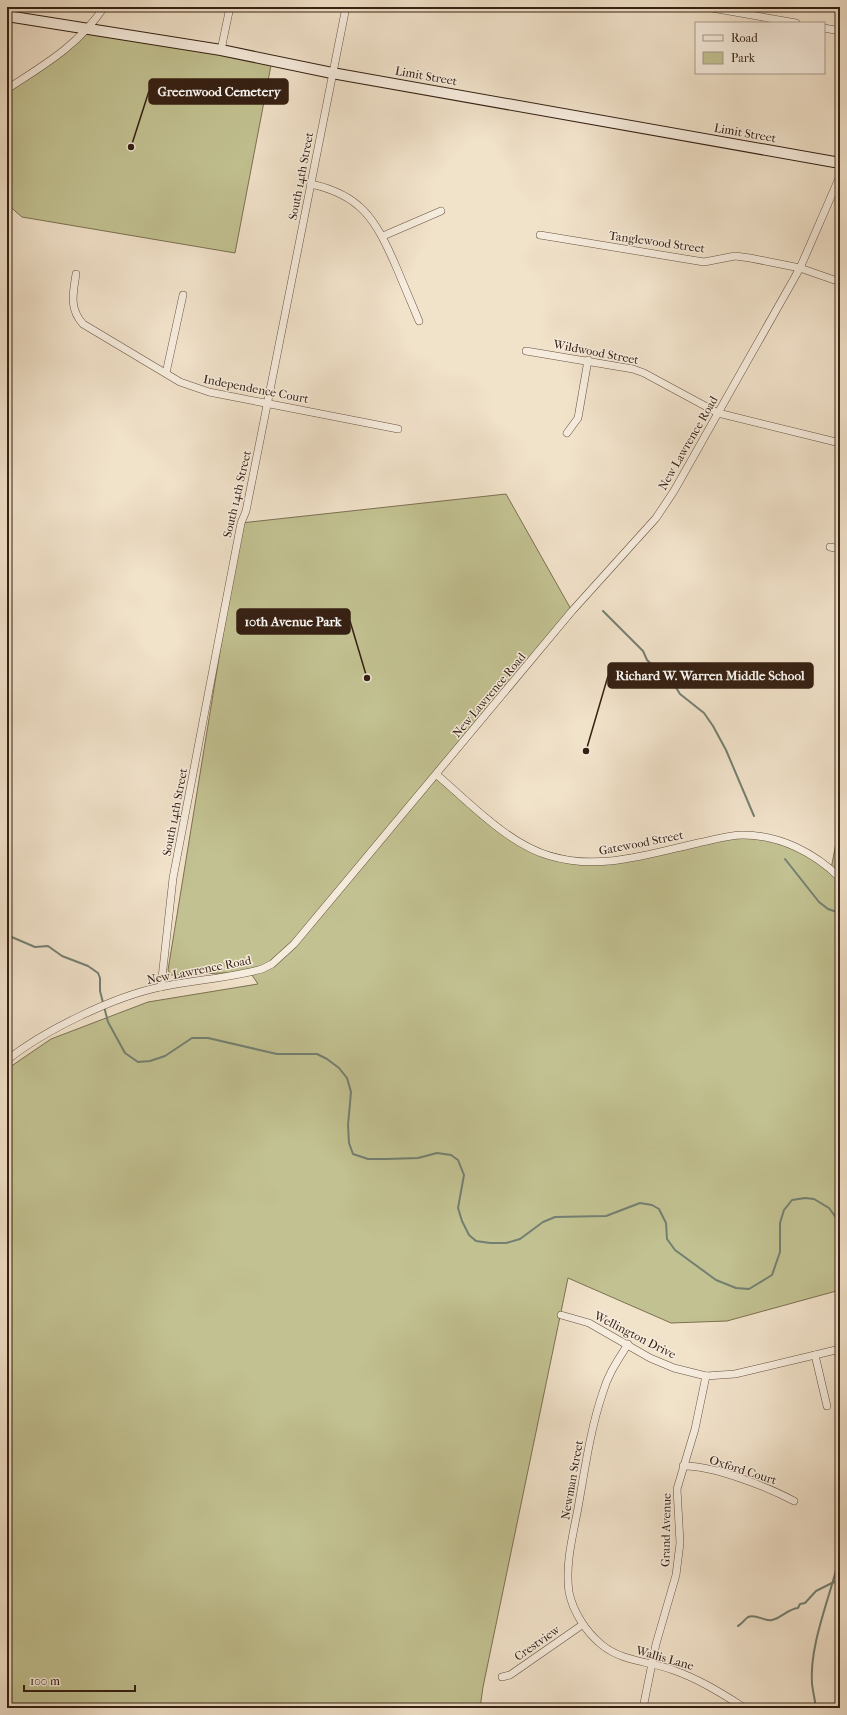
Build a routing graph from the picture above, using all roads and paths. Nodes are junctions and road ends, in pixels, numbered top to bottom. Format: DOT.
graph roads {
  1 [pos="104,7"];
  2 [pos="230,7"];
  3 [pos="346,7"];
  4 [pos="706,7"];
  5 [pos="7,16"];
  6 [pos="790,22"];
  7 [pos="825,28"];
  8 [pos="88,29"];
  9 [pos="840,31"];
  10 [pos="221,50"];
  11 [pos="332,73"];
  12 [pos="7,89"];
  13 [pos="840,163"];
  14 [pos="840,176"];
  15 [pos="310,184"];
  16 [pos="441,211"];
  17 [pos="540,235"];
  18 [pos="383,236"];
  19 [pos="800,268"];
  20 [pos="76,274"];
  21 [pos="840,282"];
  22 [pos="183,295"];
  23 [pos="419,321"];
  24 [pos="526,351"];
  25 [pos="588,360"];
  26 [pos="166,373"];
  27 [pos="268,403"];
  28 [pos="718,413"];
  29 [pos="398,429"];
  30 [pos="566,433"];
  31 [pos="840,443"];
  32 [pos="830,547"];
  33 [pos="840,549"];
  34 [pos="437,775"];
  35 [pos="840,878"];
  36 [pos="161,987"];
  37 [pos="7,1060"];
  38 [pos="561,1315"];
  39 [pos="628,1344"];
  40 [pos="840,1349"];
  41 [pos="815,1355"];
  42 [pos="706,1376"];
  43 [pos="827,1406"];
  44 [pos="683,1466"];
  45 [pos="794,1501"];
  46 [pos="582,1624"];
  47 [pos="653,1665"];
  48 [pos="502,1677"];
  49 [pos="643,1708"];
  50 [pos="745,1708"];
  1 -- 8 [label="street"];
  2 -- 10 [label="street"];
  3 -- 11 [label="street, South 14th Street"];
  4 -- 6 [label="street"];
  5 -- 8 [label="street, Limit Street"];
  7 -- 9 [label="street"];
  8 -- 10 [label="street, Limit Street"];
  8 -- 12 [label="street"];
  10 -- 11 [label="street, Limit Street"];
  11 -- 13 [label="street, Limit Street"];
  11 -- 15 [label="street, South 14th Street"];
  14 -- 19 [label="street, New Lawrence Road"];
  15 -- 18 [label="street"];
  15 -- 27 [label="street, South 14th Street"];
  16 -- 18 [label="street"];
  17 -- 19 [label="street, Tanglewood Street"];
  18 -- 23 [label="street"];
  19 -- 21 [label="street, Tanglewood Street"];
  19 -- 28 [label="street, New Lawrence Road"];
  20 -- 26 [label="street, Independence Court"];
  22 -- 26 [label="street"];
  24 -- 25 [label="street, Wildwood Street"];
  25 -- 28 [label="street, Wildwood Street"];
  25 -- 30 [label="street"];
  26 -- 27 [label="street, Independence Court"];
  27 -- 29 [label="street, Independence Court"];
  27 -- 36 [label="street, South 14th Street"];
  28 -- 31 [label="street, Wildwood Street"];
  28 -- 34 [label="street, New Lawrence Road"];
  32 -- 33 [label="street"];
  34 -- 35 [label="street, Gatewood Street"];
  34 -- 36 [label="street, New Lawrence Road"];
  36 -- 37 [label="street, New Lawrence Road"];
  38 -- 39 [label="street, Wellington Drive"];
  39 -- 42 [label="street, Wellington Drive"];
  39 -- 46 [label="street, Newman Street"];
  40 -- 41 [label="street, Wellington Drive"];
  41 -- 42 [label="street, Wellington Drive"];
  41 -- 43 [label="street"];
  42 -- 44 [label="street, Grand Avenue"];
  44 -- 45 [label="street, Oxford Court"];
  44 -- 47 [label="street, Grand Avenue"];
  46 -- 47 [label="street, Wallis Lane"];
  46 -- 48 [label="street, Crestview"];
  47 -- 49 [label="street, Grand Avenue"];
  47 -- 50 [label="street, Wallis Lane"];
}
